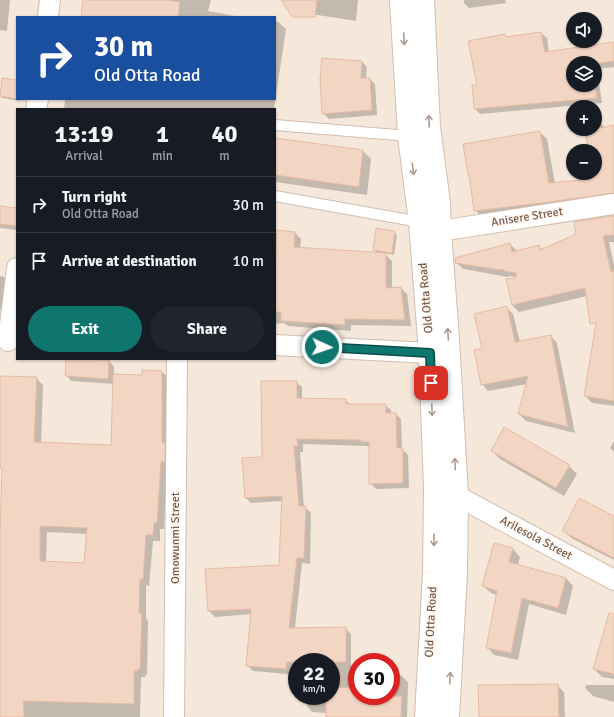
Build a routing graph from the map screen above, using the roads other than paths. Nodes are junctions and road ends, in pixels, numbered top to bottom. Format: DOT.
graph roads {
  1 [pos="50,0"];
  2 [pos="401,0"];
  3 [pos="423,0"];
  4 [pos="48,16"];
  5 [pos="276,125"];
  6 [pos="409,136"];
  7 [pos="276,196"];
  8 [pos="614,204"];
  9 [pos="420,222"];
  10 [pos="440,231"];
  11 [pos="16,276"];
  12 [pos="8,340"];
  13 [pos="276,345"];
  14 [pos="430,353"];
  15 [pos="177,360"];
  16 [pos="457,496"];
  17 [pos="614,580"];
  18 [pos="174,717"];
  19 [pos="426,717"];
  20 [pos="448,717"];
  1 -- 4 [label="street"];
  2 -- 6 [label="street, Old Otta Road, one-way"];
  10 -- 3 [label="street, Old Otta Road, one-way"];
  5 -- 6 [label="lane"];
  6 -- 9 [label="street, Old Otta Road, one-way"];
  7 -- 9 [label="lane"];
  8 -- 10 [label="street, Anisere Street"];
  9 -- 14 [label="street, Old Otta Road"];
  16 -- 10 [label="street, Old Otta Road, one-way"];
  11 -- 12 [label="street"];
  13 -- 14 [label="street"];
  14 -- 19 [label="street, Old Otta Road, one-way"];
  15 -- 18 [label="street, Omowunmi Street"];
  16 -- 17 [label="street, Arilesola Street"];
  20 -- 16 [label="street, Old Otta Road, one-way"];
}
